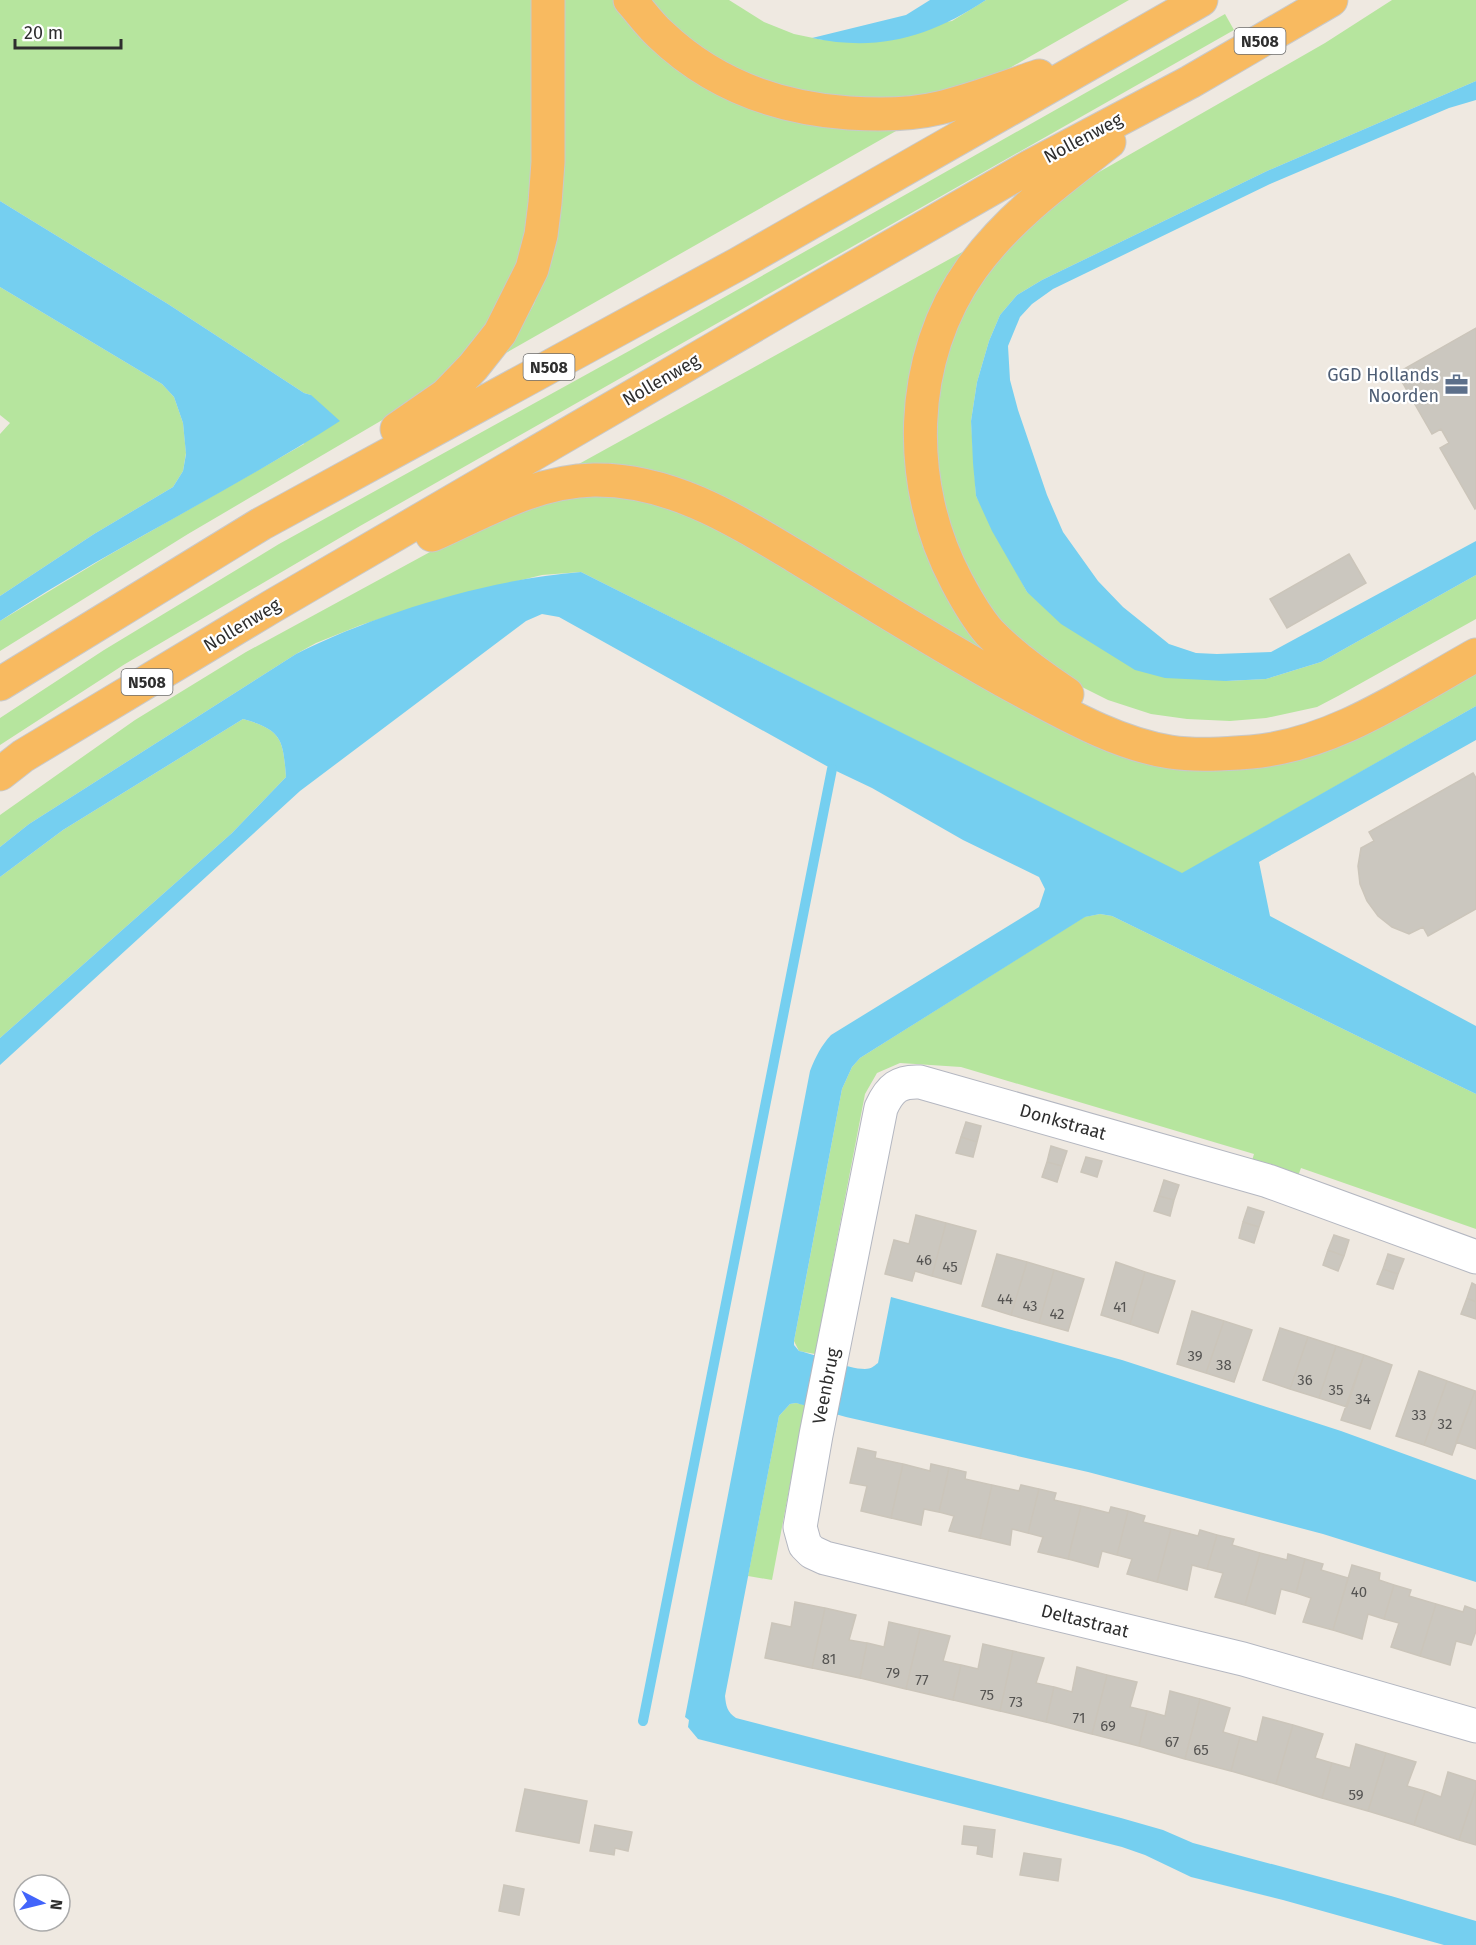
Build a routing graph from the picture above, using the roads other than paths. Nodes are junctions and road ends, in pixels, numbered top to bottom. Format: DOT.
graph roads {
  1 [pos="548,0"];
  2 [pos="630,0"];
  3 [pos="1201,0"];
  4 [pos="1331,0"];
  5 [pos="1101,56"];
  6 [pos="1190,81"];
  7 [pos="261,524"];
  8 [pos="272,607"];
  9 [pos="1476,637"];
  10 [pos="1476,655"];
  11 [pos="0,684"];
  12 [pos="0,774"];
  13 [pos="1476,1257"];
  14 [pos="836,1338"];
  15 [pos="816,1434"];
  16 [pos="1476,1726"];
  1 -- 7 [label="highway"];
  2 -- 5 [label="highway"];
  3 -- 5 [label="highway, N508"];
  4 -- 6 [label="highway, Nollenweg / N508"];
  5 -- 7 [label="highway, N508"];
  6 -- 8 [label="highway, Nollenweg / N508"];
  6 -- 9 [label="highway"];
  7 -- 11 [label="highway, N508"];
  8 -- 10 [label="highway"];
  8 -- 12 [label="highway, Nollenweg / N508"];
  13 -- 14 [label="street, Donkstraat"];
  14 -- 15 [label="street, Veenbrug"];
  15 -- 16 [label="street, Deltastraat"];
}
